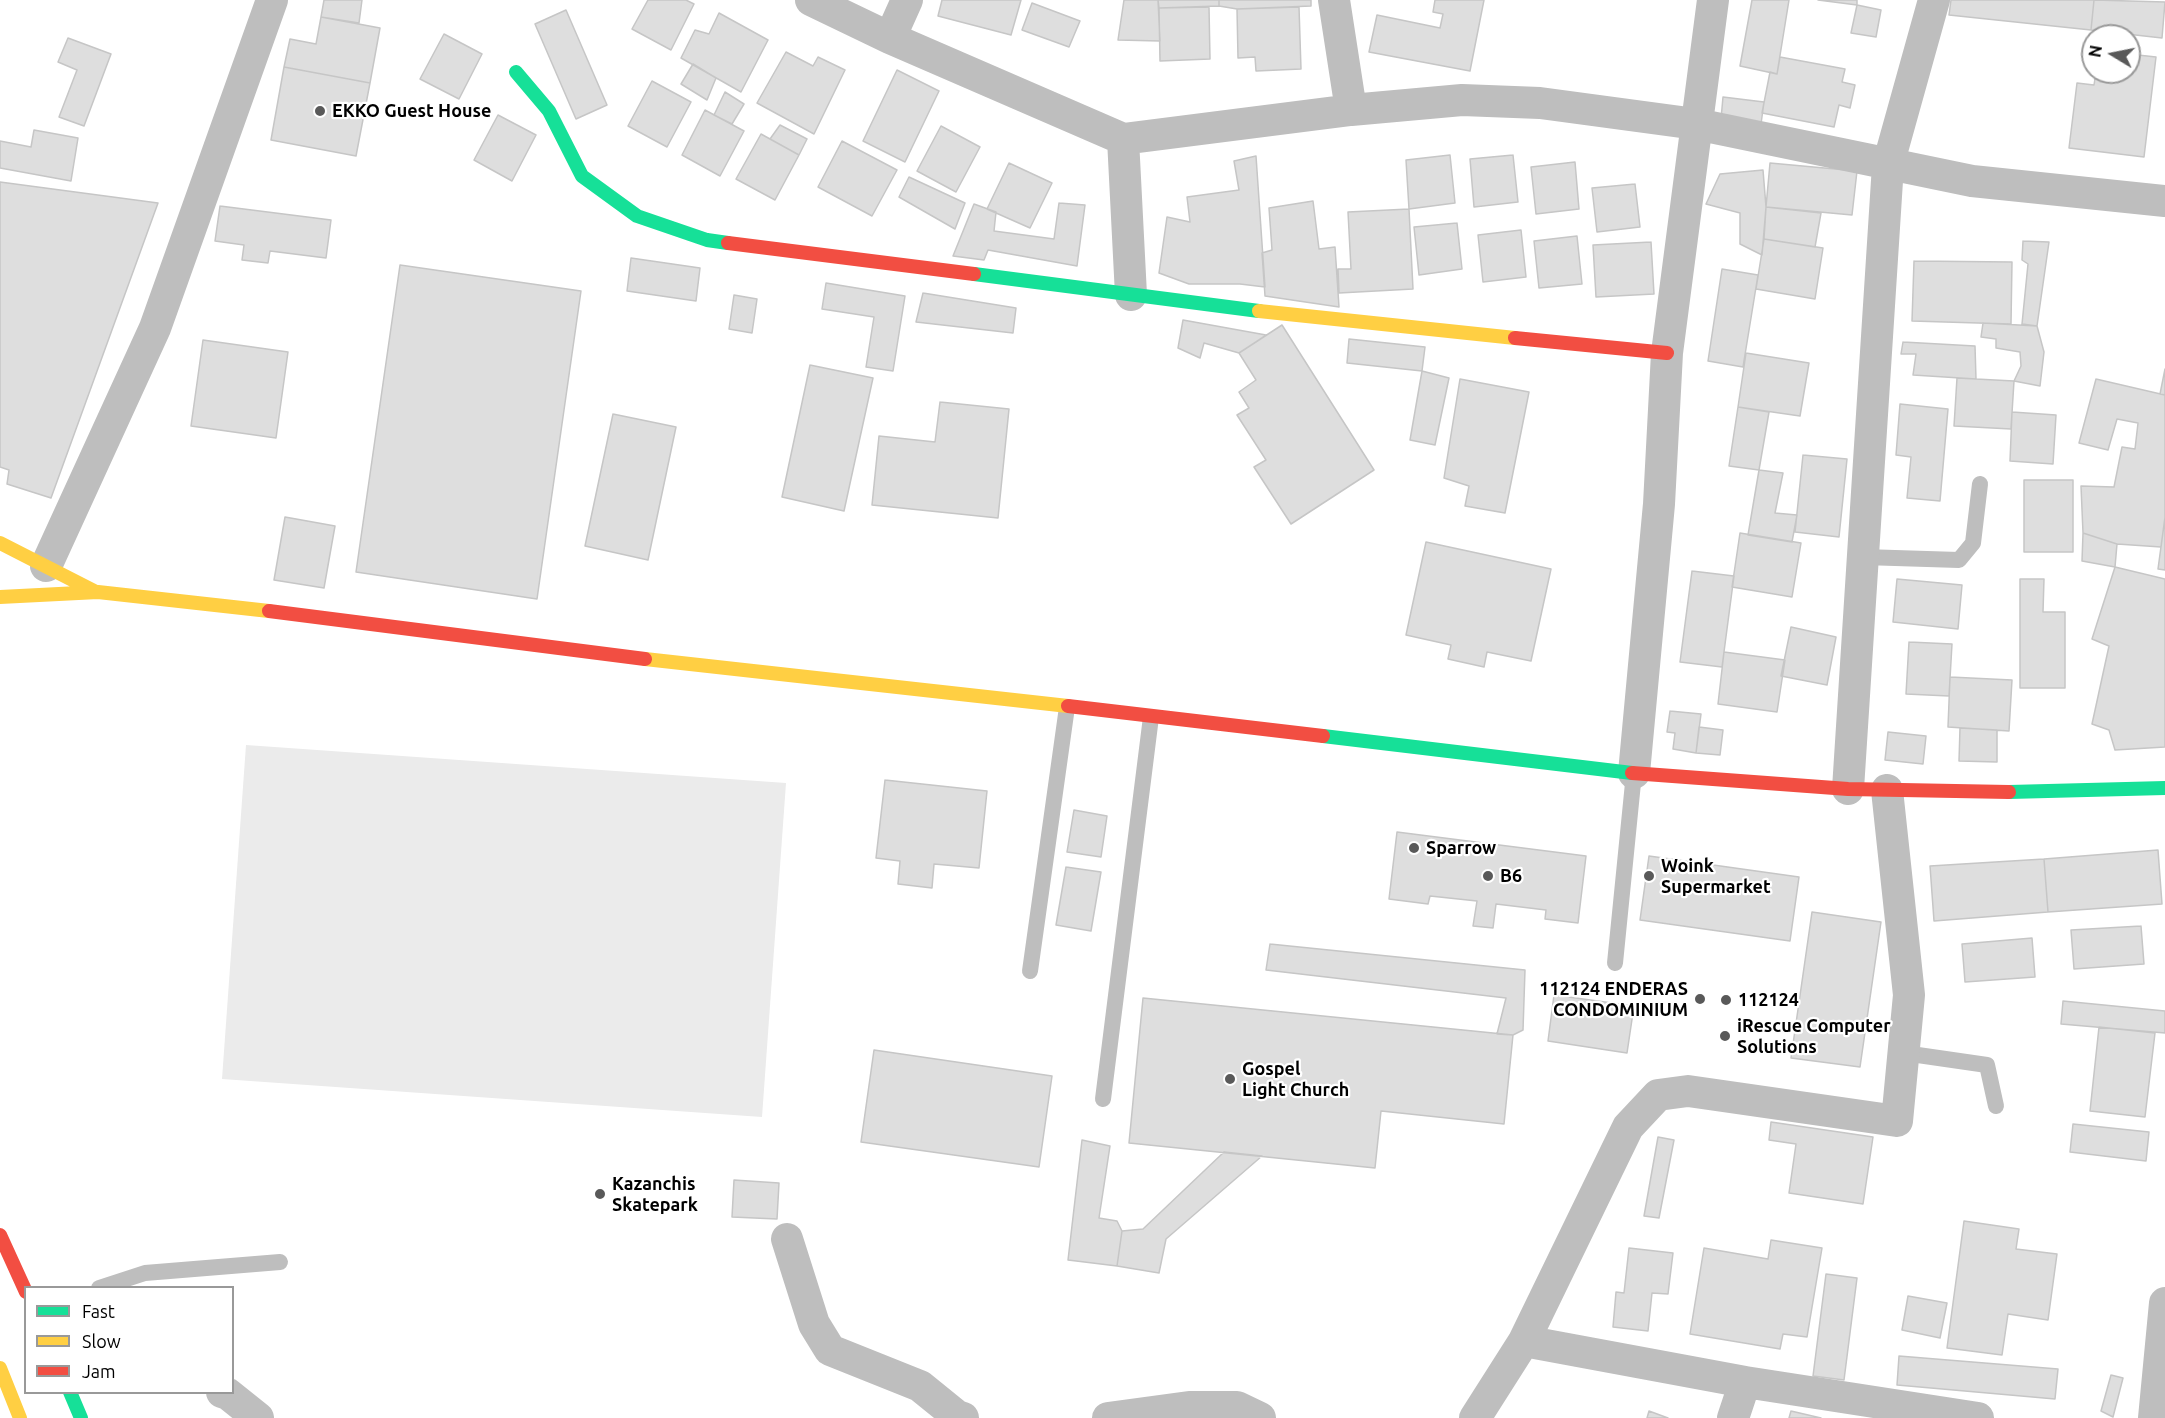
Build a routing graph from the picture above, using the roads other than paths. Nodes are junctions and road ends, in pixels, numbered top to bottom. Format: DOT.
graph roads {
  1 [pos="272,0"];
  2 [pos="811,0"];
  3 [pos="907,0"];
  4 [pos="1334,0"];
  5 [pos="1713,0"];
  6 [pos="1934,0"];
  7 [pos="890,38"];
  8 [pos="516,72"];
  9 [pos="1352,110"];
  10 [pos="1696,124"];
  11 [pos="1123,139"];
  12 [pos="1888,165"];
  13 [pos="2165,201"];
  14 [pos="1131,295"];
  15 [pos="1667,353"];
  16 [pos="1980,484"];
  17 [pos="0,543"];
  18 [pos="1863,557"];
  19 [pos="46,566"];
  20 [pos="98,592"];
  21 [pos="0,597"];
  22 [pos="1067,707"];
  23 [pos="1151,717"];
  24 [pos="1634,774"];
  25 [pos="2165,788"];
  26 [pos="1848,789"];
  27 [pos="1887,790"];
  28 [pos="1615,963"];
  29 [pos="1030,971"];
  30 [pos="1904,1053"];
  31 [pos="1103,1099"];
  32 [pos="1996,1106"];
  33 [pos="0,1235"];
  34 [pos="787,1239"];
  35 [pos="280,1262"];
  36 [pos="102,1286"];
  37 [pos="24,1288"];
  38 [pos="2165,1303"];
  39 [pos="1524,1341"];
  40 [pos="0,1368"];
  41 [pos="1745,1382"];
  42 [pos="71,1394"];
  43 [pos="228,1394"];
  44 [pos="1883,1411"];
  45 [pos="20,1418"];
  46 [pos="81,1418"];
  47 [pos="258,1418"];
  48 [pos="963,1418"];
  49 [pos="1108,1418"];
  50 [pos="1260,1418"];
  51 [pos="1475,1418"];
  52 [pos="1733,1418"];
  53 [pos="1978,1418"];
  54 [pos="2154,1418"];
  1 -- 19 [label="street"];
  2 -- 7 [label="street"];
  3 -- 7 [label="street"];
  4 -- 9 [label="street"];
  5 -- 10 [label="street"];
  6 -- 12 [label="street"];
  7 -- 11 [label="street"];
  8 -- 14 [label="main road"];
  9 -- 10 [label="street"];
  9 -- 11 [label="street"];
  10 -- 12 [label="street"];
  10 -- 15 [label="street"];
  11 -- 14 [label="street"];
  12 -- 13 [label="street"];
  12 -- 18 [label="street"];
  14 -- 15 [label="main road"];
  15 -- 24 [label="street"];
  16 -- 18 [label="lane"];
  17 -- 19 [label="main road"];
  18 -- 26 [label="street"];
  19 -- 20 [label="main road"];
  20 -- 21 [label="main road"];
  20 -- 22 [label="main road"];
  22 -- 23 [label="main road"];
  22 -- 29 [label="lane"];
  23 -- 24 [label="main road"];
  23 -- 31 [label="lane"];
  24 -- 26 [label="main road"];
  24 -- 28 [label="lane"];
  25 -- 27 [label="main road"];
  26 -- 27 [label="main road"];
  27 -- 30 [label="street"];
  30 -- 32 [label="lane"];
  30 -- 39 [label="street"];
  33 -- 37 [label="main road"];
  34 -- 48 [label="street"];
  35 -- 36 [label="lane"];
  38 -- 54 [label="street"];
  39 -- 41 [label="street"];
  39 -- 51 [label="street"];
  40 -- 45 [label="main road"];
  41 -- 44 [label="street"];
  41 -- 52 [label="street"];
  42 -- 46 [label="main road"];
  43 -- 47 [label="street"];
  44 -- 53 [label="street"];
  49 -- 50 [label="street"];
}
